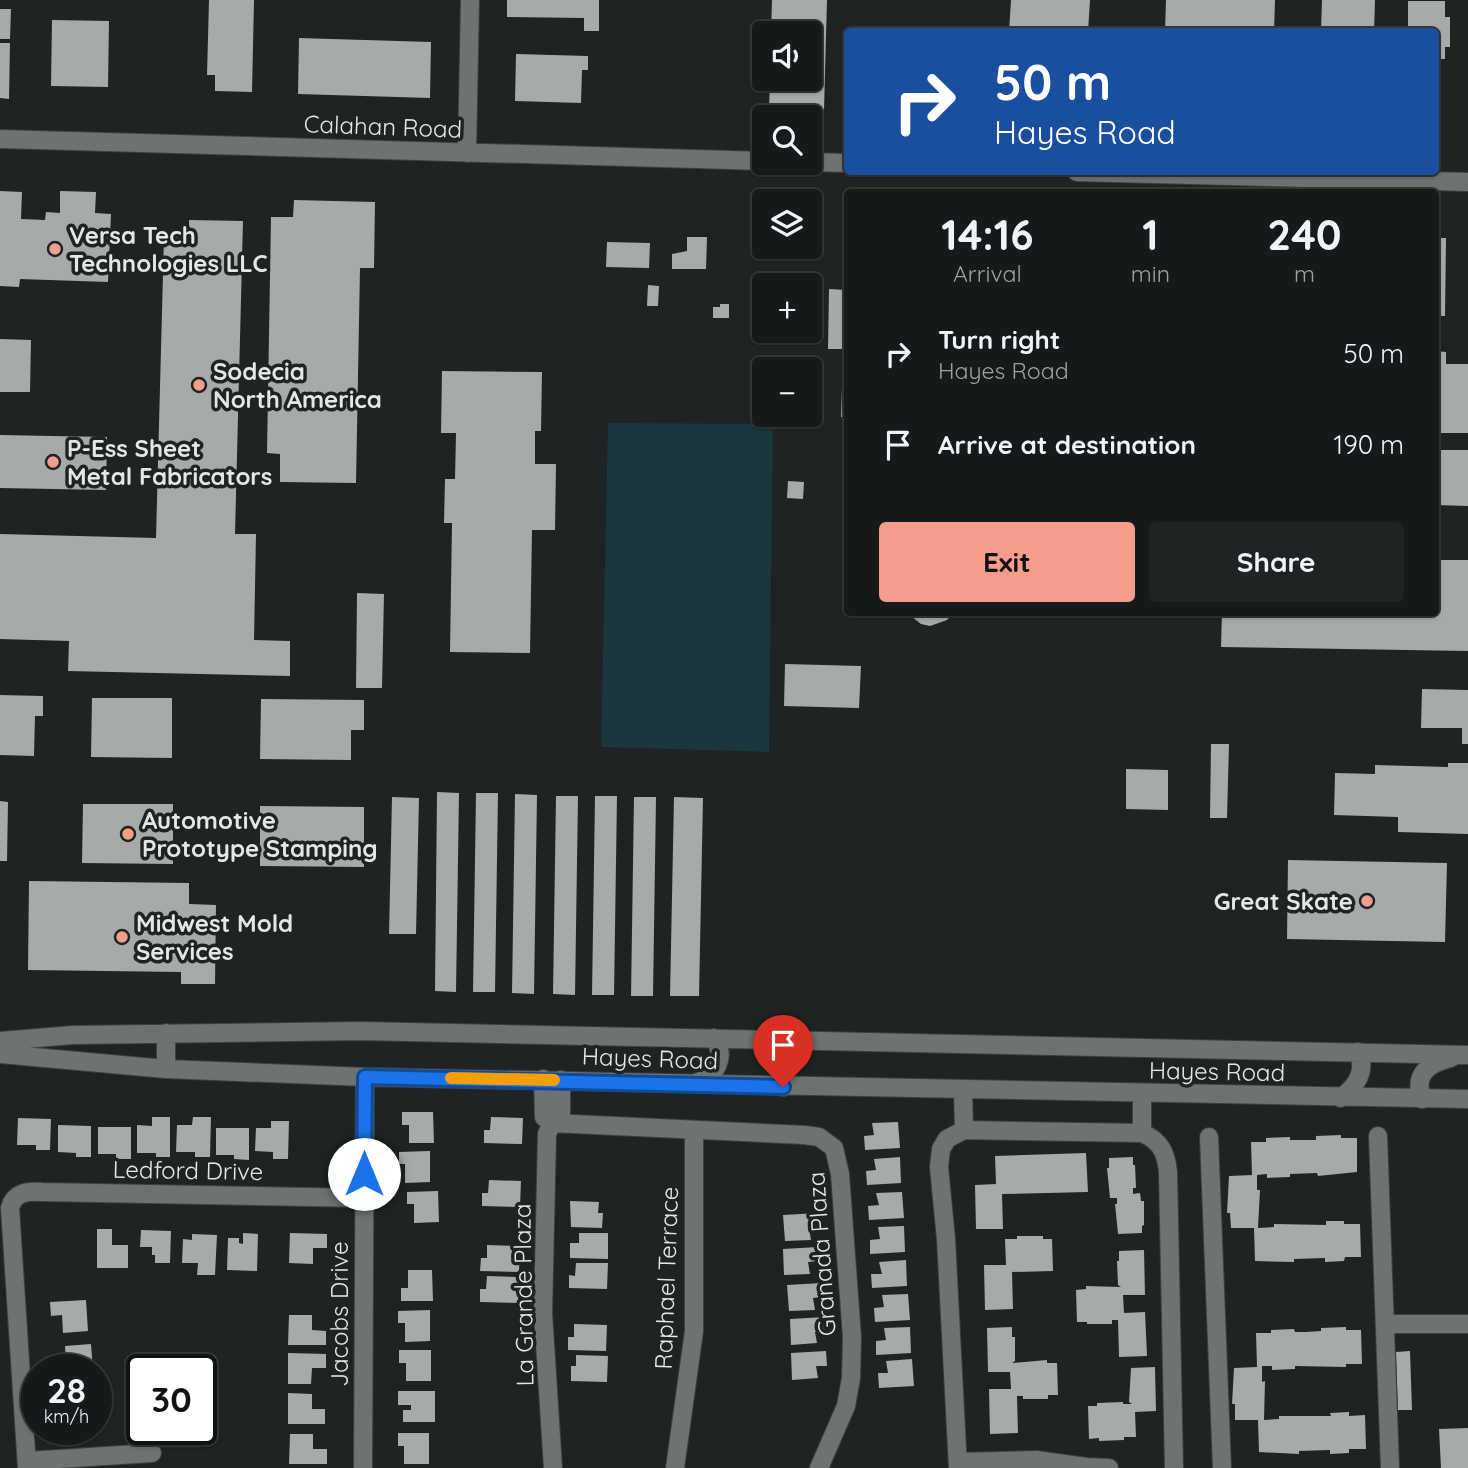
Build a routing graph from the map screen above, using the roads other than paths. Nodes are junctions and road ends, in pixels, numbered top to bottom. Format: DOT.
graph roads {
  1 [pos="470,0"];
  2 [pos="0,139"];
  3 [pos="467,153"];
  4 [pos="752,161"];
  5 [pos="822,162"];
  6 [pos="844,163"];
  7 [pos="1194,175"];
  8 [pos="1468,182"];
  9 [pos="166,1033"];
  10 [pos="714,1038"];
  11 [pos="809,1040"];
  12 [pos="0,1041"];
  13 [pos="1358,1052"];
  14 [pos="0,1054"];
  15 [pos="1468,1055"];
  16 [pos="166,1069"];
  17 [pos="365,1077"];
  18 [pos="552,1079"];
  19 [pos="693,1084"];
  20 [pos="783,1087"];
  21 [pos="963,1090"];
  22 [pos="1142,1094"];
  23 [pos="1340,1098"];
  24 [pos="1422,1099"];
  25 [pos="1468,1100"];
  26 [pos="552,1123"];
  27 [pos="694,1130"];
  28 [pos="964,1130"];
  29 [pos="1142,1133"];
  30 [pos="1378,1136"];
  31 [pos="1209,1137"];
  32 [pos="364,1198"];
  33 [pos="1385,1324"];
  34 [pos="1468,1324"];
  35 [pos="152,1453"];
  36 [pos="27,1464"];
  37 [pos="958,1465"];
  38 [pos="363,1468"];
  39 [pos="553,1468"];
  40 [pos="675,1468"];
  41 [pos="819,1468"];
  42 [pos="1109,1468"];
  43 [pos="1174,1468"];
  44 [pos="1222,1468"];
  45 [pos="1390,1468"];
  1 -- 3 [label="street"];
  2 -- 3 [label="street, Calahan Road"];
  3 -- 4 [label="street, Calahan Road"];
  5 -- 6 [label="street"];
  7 -- 8 [label="street"];
  9 -- 10 [label="street, Hayes Road"];
  9 -- 12 [label="street, Hayes Road"];
  9 -- 16 [label="street"];
  10 -- 11 [label="street, Hayes Road"];
  10 -- 19 [label="street"];
  11 -- 13 [label="street, Hayes Road"];
  11 -- 20 [label="street"];
  13 -- 15 [label="street, Hayes Road"];
  13 -- 23 [label="street"];
  14 -- 16 [label="street, Hayes Road"];
  15 -- 24 [label="street"];
  16 -- 17 [label="street, Hayes Road"];
  17 -- 18 [label="street, Hayes Road"];
  17 -- 32 [label="street, Jacobs Drive"];
  18 -- 19 [label="street, Hayes Road"];
  18 -- 26 [label="street, La Grande Plaza"];
  19 -- 20 [label="street, Hayes Road"];
  20 -- 21 [label="street, Hayes Road"];
  21 -- 22 [label="street, Hayes Road"];
  21 -- 28 [label="street"];
  22 -- 23 [label="street, Hayes Road"];
  22 -- 29 [label="street"];
  23 -- 24 [label="street, Hayes Road"];
  24 -- 25 [label="street, Hayes Road"];
  26 -- 27 [label="street, Granada Plaza"];
  26 -- 39 [label="street, La Grande Plaza"];
  27 -- 40 [label="street, Raphael Terrace"];
  27 -- 41 [label="street, Granada Plaza"];
  28 -- 29 [label="street"];
  28 -- 37 [label="street"];
  29 -- 43 [label="street"];
  30 -- 33 [label="street"];
  31 -- 44 [label="street"];
  32 -- 36 [label="street, Ledford Drive"];
  32 -- 38 [label="street, Jacobs Drive"];
  33 -- 34 [label="street"];
  33 -- 45 [label="street"];
  35 -- 36 [label="street"];
  37 -- 42 [label="street"];
}
